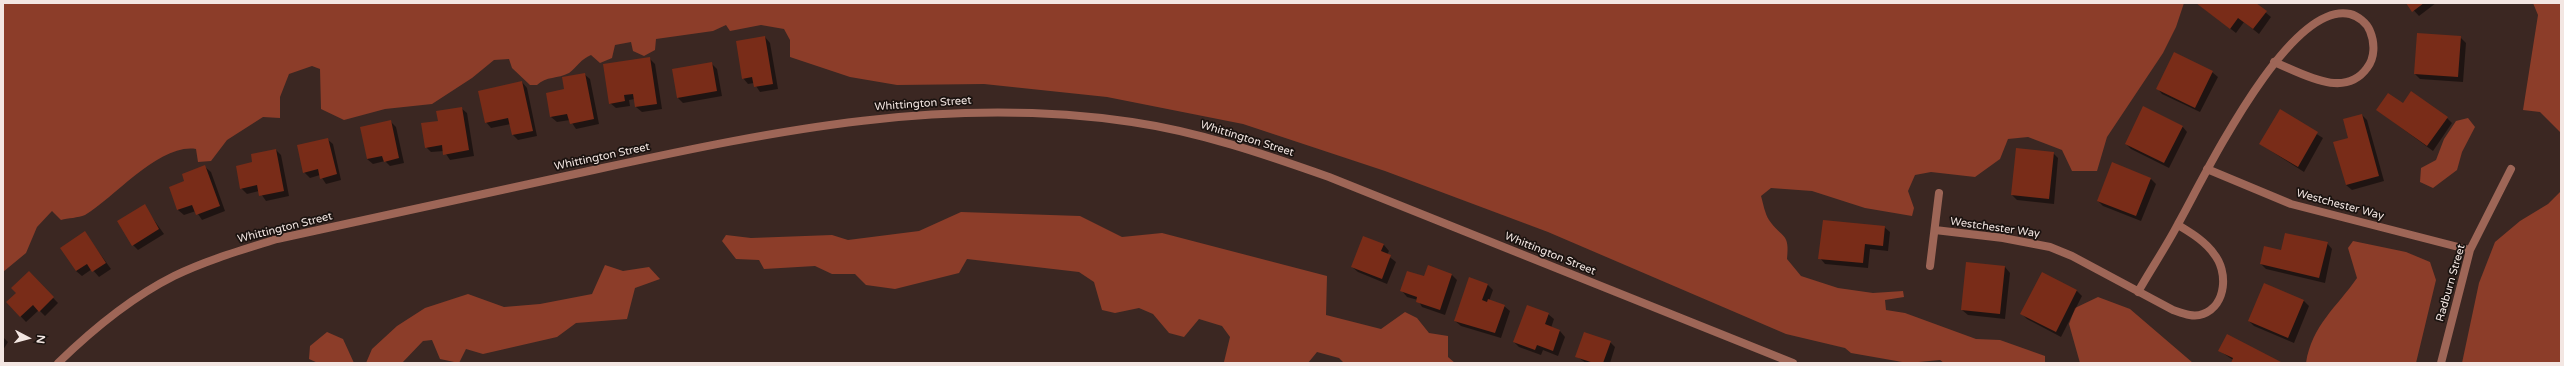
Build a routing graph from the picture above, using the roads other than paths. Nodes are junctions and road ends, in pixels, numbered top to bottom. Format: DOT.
graph roads {
  1 [pos="2274,62"];
  2 [pos="2207,169"];
  3 [pos="2511,169"];
  4 [pos="1939,193"];
  5 [pos="2178,225"];
  6 [pos="1934,230"];
  7 [pos="2470,250"];
  8 [pos="1930,266"];
  9 [pos="2138,292"];
  10 [pos="58,363"];
  11 [pos="1793,363"];
  12 [pos="2441,363"];
  1 -- 1 [label="street"];
  1 -- 2 [label="street"];
  2 -- 5 [label="street"];
  2 -- 7 [label="street, Westchester Way"];
  3 -- 7 [label="street, Radburn Street"];
  4 -- 6 [label="street"];
  5 -- 9 [label="street"];
  5 -- 9 [label="street, Westchester Way"];
  6 -- 8 [label="street"];
  6 -- 9 [label="street, Westchester Way"];
  7 -- 12 [label="street, Radburn Street"];
  10 -- 11 [label="street, Whittington Street"];
}
